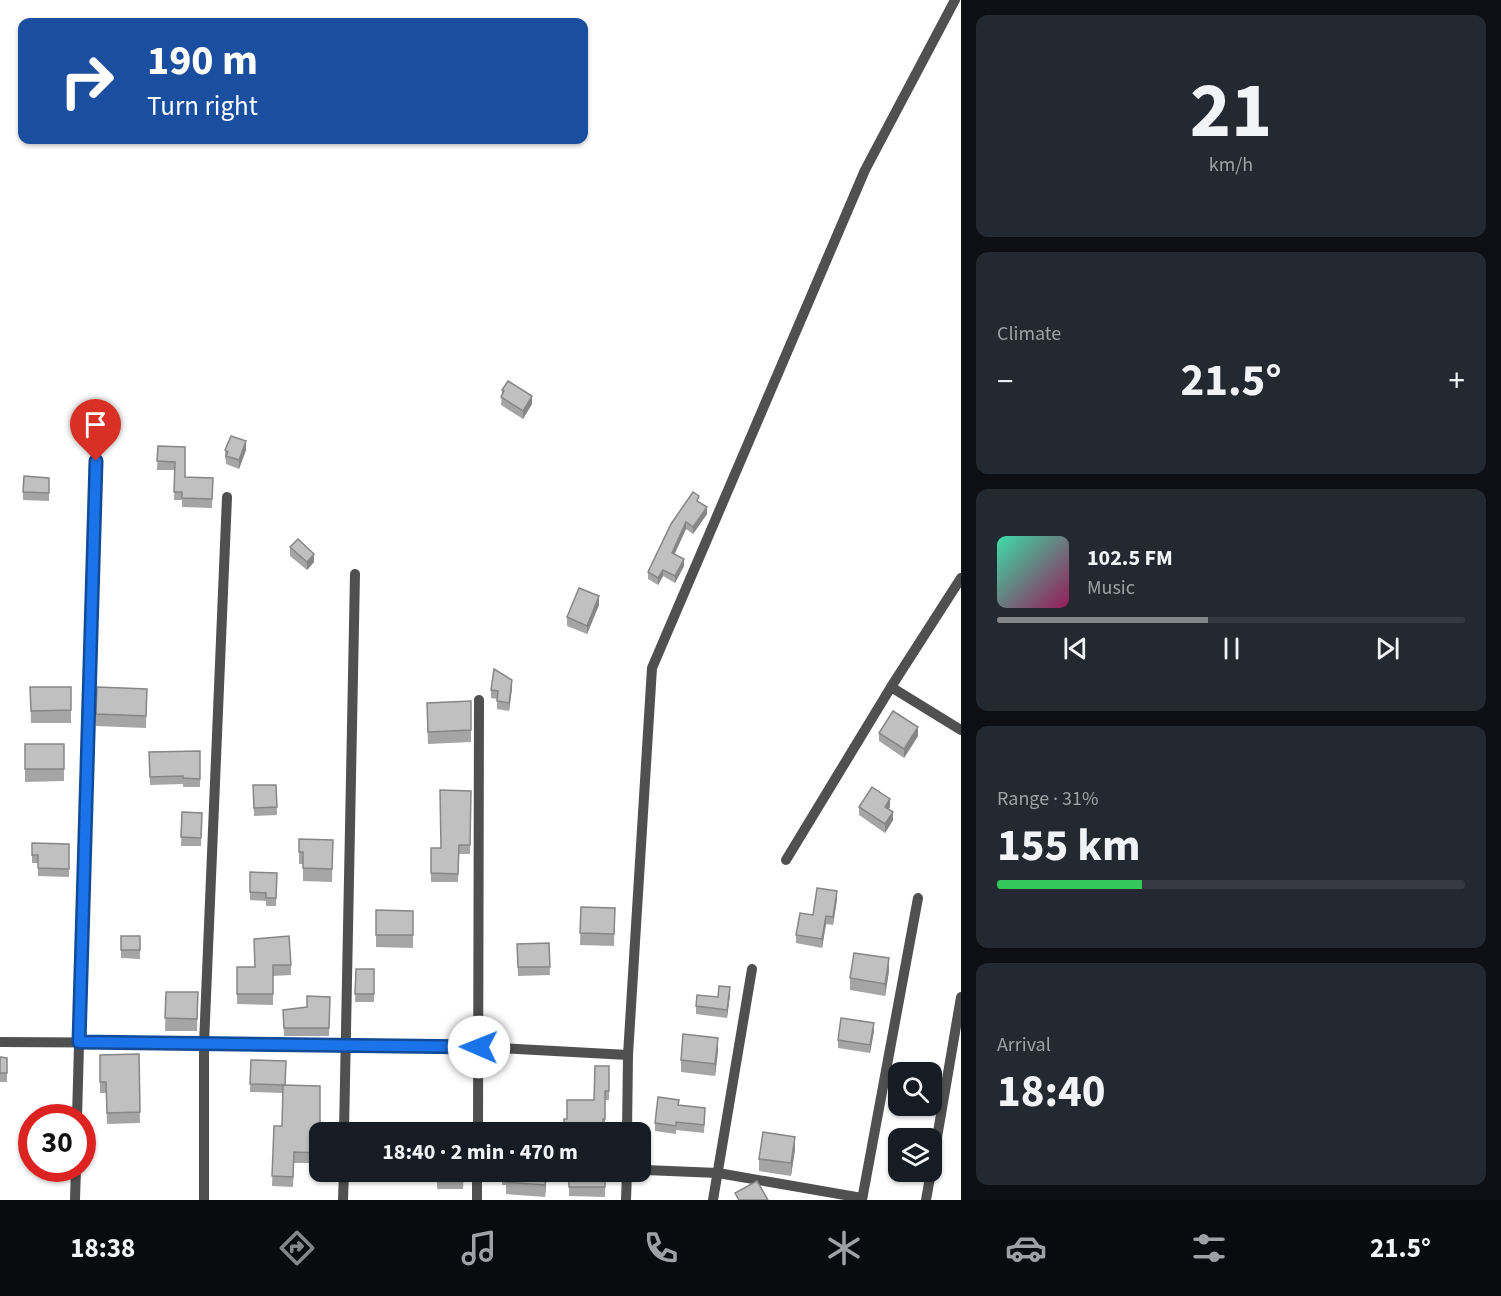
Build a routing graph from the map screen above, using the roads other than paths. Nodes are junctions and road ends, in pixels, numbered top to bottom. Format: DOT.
graph roads {
  1 [pos="955,0"];
  2 [pos="96,461"];
  3 [pos="227,497"];
  4 [pos="355,574"];
  5 [pos="961,578"];
  6 [pos="891,687"];
  7 [pos="479,700"];
  8 [pos="961,730"];
  9 [pos="786,860"];
  10 [pos="918,898"];
  11 [pos="752,969"];
  12 [pos="961,997"];
  13 [pos="0,1042"];
  14 [pos="79,1042"];
  15 [pos="204,1044"];
  16 [pos="345,1044"];
  17 [pos="479,1047"];
  18 [pos="628,1055"];
  19 [pos="77,1104"];
  20 [pos="344,1122"];
  21 [pos="478,1122"];
  22 [pos="627,1122"];
  23 [pos="939,1128"];
  24 [pos="651,1170"];
  25 [pos="718,1173"];
  26 [pos="76,1182"];
  27 [pos="344,1182"];
  28 [pos="477,1182"];
  29 [pos="627,1182"];
  30 [pos="929,1182"];
  31 [pos="862,1199"];
  32 [pos="75,1200"];
  33 [pos="204,1200"];
  34 [pos="343,1200"];
  35 [pos="477,1200"];
  36 [pos="626,1200"];
  37 [pos="713,1200"];
  38 [pos="926,1200"];
  1 -- 18 [label="street"];
  2 -- 14 [label="street"];
  3 -- 15 [label="street"];
  4 -- 16 [label="street"];
  5 -- 6 [label="street"];
  6 -- 8 [label="street"];
  6 -- 9 [label="street"];
  7 -- 17 [label="street"];
  10 -- 31 [label="street"];
  11 -- 25 [label="street"];
  12 -- 23 [label="street"];
  13 -- 14 [label="street"];
  14 -- 15 [label="street"];
  14 -- 19 [label="street"];
  15 -- 16 [label="street"];
  15 -- 33 [label="street"];
  16 -- 17 [label="street"];
  16 -- 20 [label="street"];
  17 -- 18 [label="street"];
  17 -- 21 [label="street"];
  18 -- 22 [label="street"];
  24 -- 25 [label="street"];
  25 -- 31 [label="street"];
  25 -- 37 [label="street"];
  26 -- 32 [label="street"];
  27 -- 34 [label="street"];
  28 -- 35 [label="street"];
  29 -- 36 [label="street"];
  30 -- 38 [label="street"];
}
